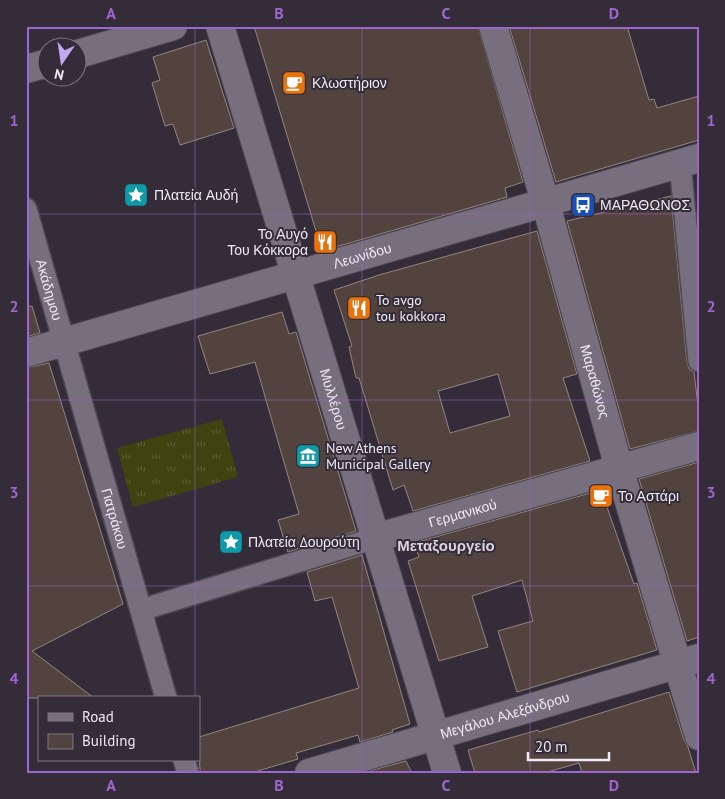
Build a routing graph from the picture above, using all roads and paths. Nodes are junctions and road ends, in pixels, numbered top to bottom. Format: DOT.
graph roads {
  1 [pos="173,26"];
  2 [pos="220,26"];
  3 [pos="493,26"];
  4 [pos="88,51"];
  5 [pos="689,160"];
  6 [pos="545,201"];
  7 [pos="26,209"];
  8 [pos="295,274"];
  9 [pos="63,341"];
  10 [pos="26,353"];
  11 [pos="699,361"];
  12 [pos="699,446"];
  13 [pos="619,468"];
  14 [pos="375,538"];
  15 [pos="141,610"];
  16 [pos="688,661"];
  17 [pos="165,696"];
  18 [pos="435,736"];
  19 [pos="699,736"];
  20 [pos="309,773"];
  21 [pos="446,773"];
  1 -- 4 [label="street"];
  2 -- 8 [label="street, Μυλλέρου"];
  3 -- 6 [label="street, Μαραθώνος"];
  5 -- 6 [label="street, Λεωνίδου"];
  5 -- 11 [label="street"];
  6 -- 8 [label="street, Λεωνίδου"];
  6 -- 13 [label="street, Μαραθώνος"];
  7 -- 9 [label="street, Ακάδημου"];
  8 -- 9 [label="street, Λεωνίδου"];
  8 -- 14 [label="street, Μυλλέρου"];
  9 -- 10 [label="street, Λεωνίδου"];
  9 -- 15 [label="street, Γιατράκου"];
  12 -- 13 [label="street, Γερμανικού"];
  13 -- 14 [label="street, Γερμανικού"];
  13 -- 16 [label="street, Μαραθώνος"];
  14 -- 15 [label="street, Γερμανικού"];
  14 -- 18 [label="street, Μυλλέρου"];
  15 -- 17 [label="street, Γιατράκου"];
  16 -- 18 [label="street, Μεγάλου Αλεξάνδρου"];
  16 -- 19 [label="street, Μαραθώνος"];
  18 -- 20 [label="street, Μεγάλου Αλεξάνδρου"];
  18 -- 21 [label="street, Μυλλέρου"];
}
